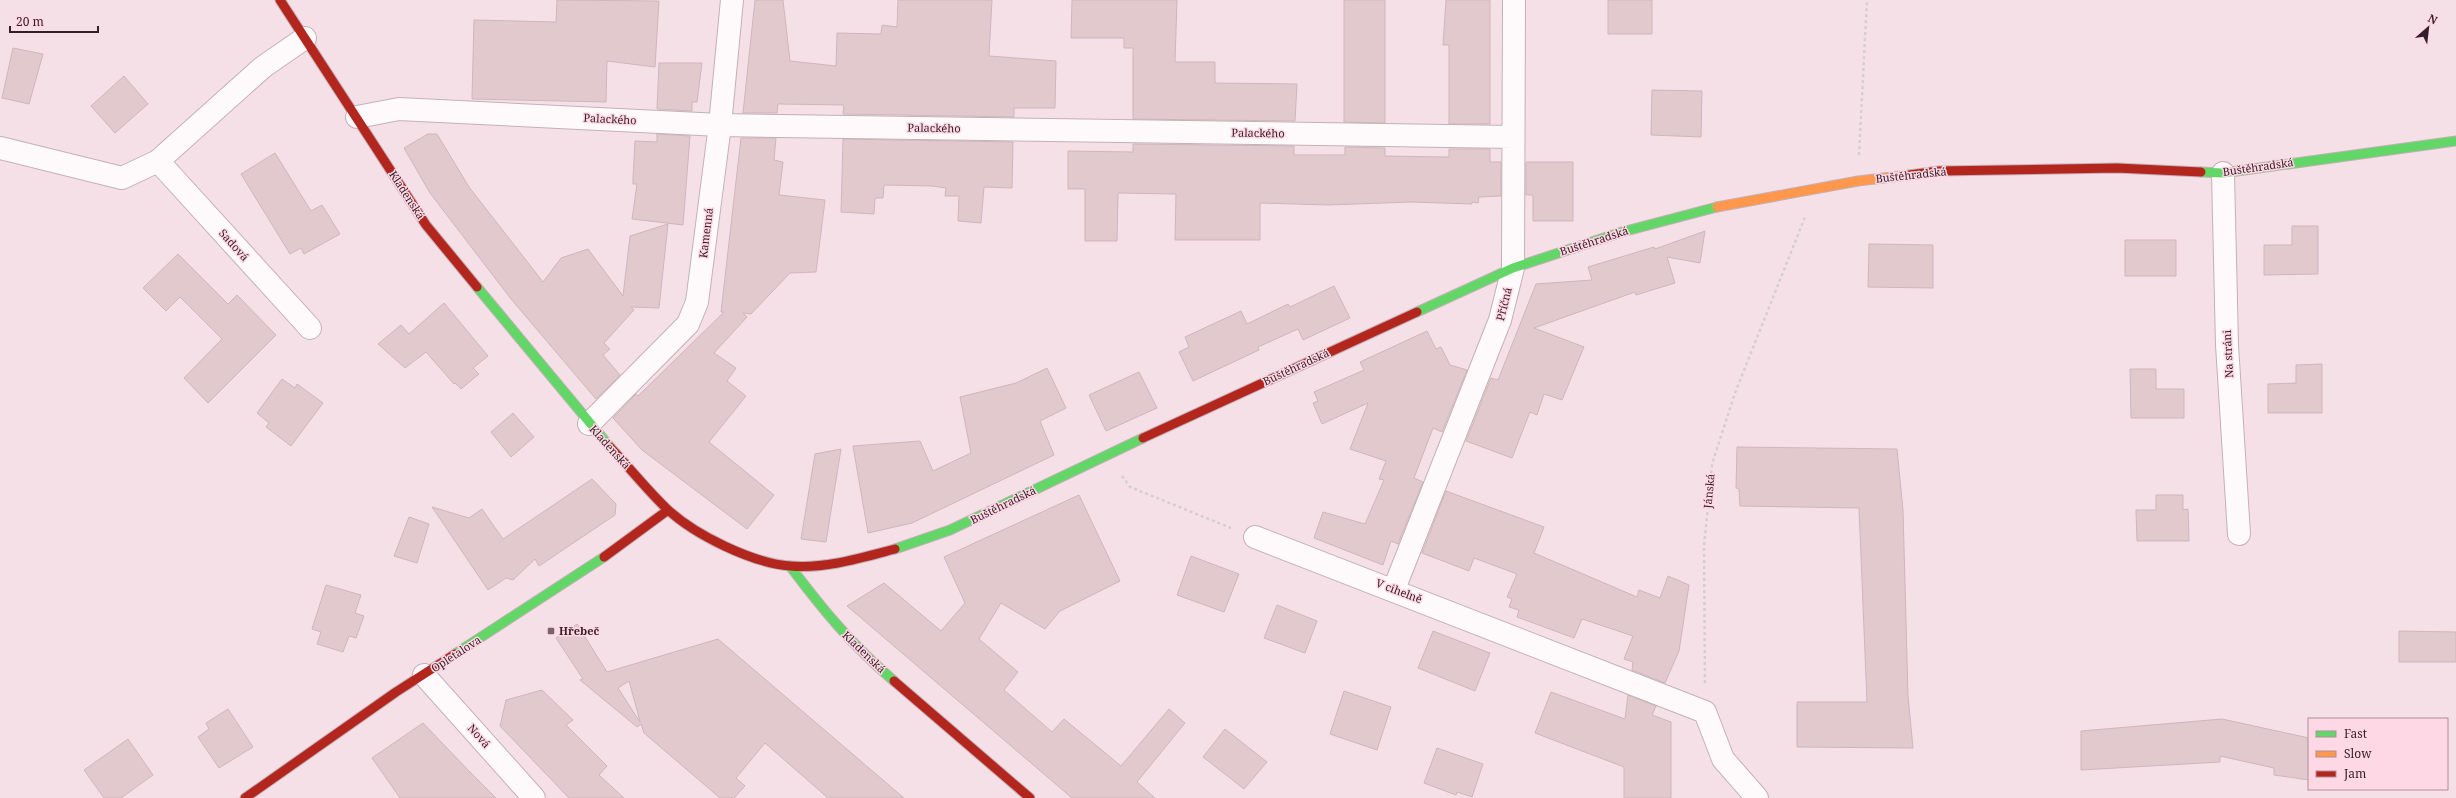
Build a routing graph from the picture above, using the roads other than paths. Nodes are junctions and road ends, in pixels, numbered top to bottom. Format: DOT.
graph roads {
  1 [pos="280,0"];
  2 [pos="732,0"];
  3 [pos="1514,0"];
  4 [pos="305,38"];
  5 [pos="357,117"];
  6 [pos="720,125"];
  7 [pos="1513,137"];
  8 [pos="2456,141"];
  9 [pos="0,148"];
  10 [pos="158,161"];
  11 [pos="2223,173"];
  12 [pos="1513,268"];
  13 [pos="310,328"];
  14 [pos="589,424"];
  15 [pos="668,510"];
  16 [pos="2239,534"];
  17 [pos="1256,537"];
  18 [pos="790,566"];
  19 [pos="1394,590"];
  20 [pos="424,675"];
  21 [pos="245,798"];
  22 [pos="534,798"];
  23 [pos="1030,798"];
  24 [pos="1757,798"];
  1 -- 4 [label="street, Kladenská"];
  2 -- 6 [label="street, Kamenná"];
  3 -- 7 [label="street, Příčná"];
  4 -- 5 [label="street, Kladenská"];
  4 -- 10 [label="street"];
  5 -- 6 [label="street, Palackého"];
  5 -- 14 [label="street, Kladenská"];
  6 -- 7 [label="street, Palackého"];
  6 -- 14 [label="street, Kamenná"];
  7 -- 12 [label="street, Příčná"];
  8 -- 11 [label="street, Buštěhradská"];
  9 -- 10 [label="street"];
  10 -- 13 [label="street, Sadová"];
  11 -- 12 [label="street, Buštěhradská"];
  11 -- 16 [label="street, Na stráni"];
  12 -- 18 [label="street, Buštěhradská"];
  12 -- 19 [label="street, Příčná"];
  14 -- 15 [label="street, Kladenská"];
  15 -- 18 [label="street, Kladenská"];
  15 -- 20 [label="street, Opletalova"];
  17 -- 19 [label="street, V cihelně"];
  18 -- 23 [label="street, Kladenská"];
  19 -- 24 [label="street, V cihelně"];
  20 -- 21 [label="street, Opletalova"];
  20 -- 22 [label="street, Nová"];
}
